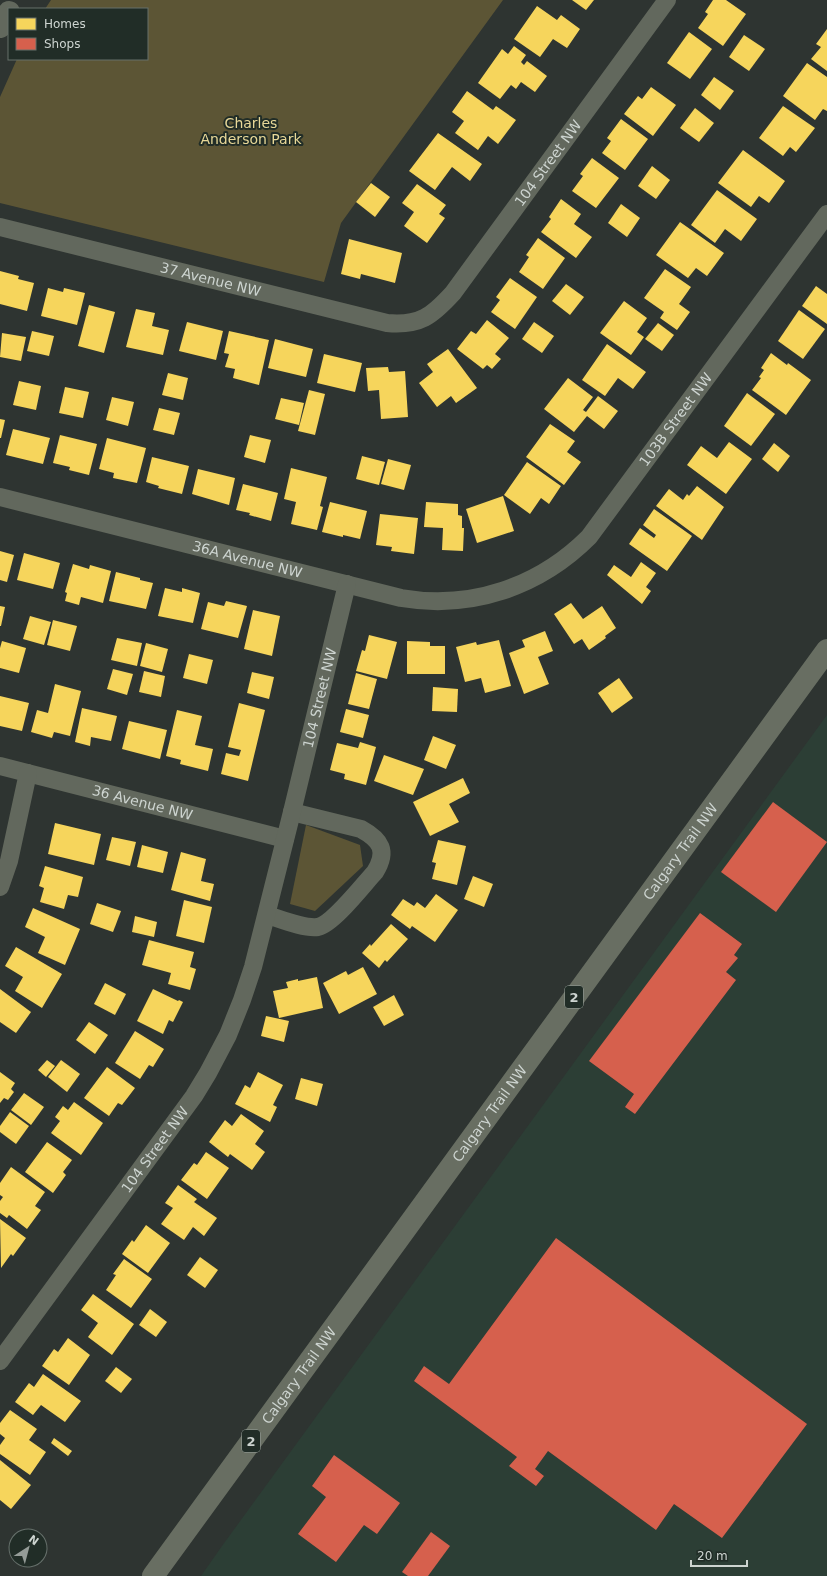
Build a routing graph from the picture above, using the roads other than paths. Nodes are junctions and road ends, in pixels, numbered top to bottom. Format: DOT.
graph roads {
  1 [pos="666,0"];
  2 [pos="8,14"];
  3 [pos="0,27"];
  4 [pos="827,214"];
  5 [pos="0,227"];
  6 [pos="422,319"];
  7 [pos="0,497"];
  8 [pos="347,584"];
  9 [pos="497,593"];
  10 [pos="827,650"];
  11 [pos="0,766"];
  12 [pos="28,773"];
  13 [pos="292,812"];
  14 [pos="285,839"];
  15 [pos="0,887"];
  16 [pos="267,915"];
  17 [pos="0,1361"];
  18 [pos="153,1576"];
  1 -- 6 [label="street, 104 Street NW"];
  2 -- 3 [label="street"];
  4 -- 9 [label="street, 103B Street NW"];
  5 -- 6 [label="street, 37 Avenue NW"];
  7 -- 8 [label="street, 36A Avenue NW"];
  8 -- 9 [label="street, 36A Avenue NW"];
  8 -- 13 [label="street, 104 Street NW"];
  10 -- 18 [label="highway, Calgary Trail NW / 2"];
  11 -- 12 [label="street, 36 Avenue NW"];
  12 -- 14 [label="street, 36 Avenue NW"];
  12 -- 15 [label="street"];
  13 -- 14 [label="street, 104 Street NW"];
  13 -- 16 [label="street"];
  14 -- 16 [label="street, 104 Street NW"];
  16 -- 17 [label="street, 104 Street NW"];
}
